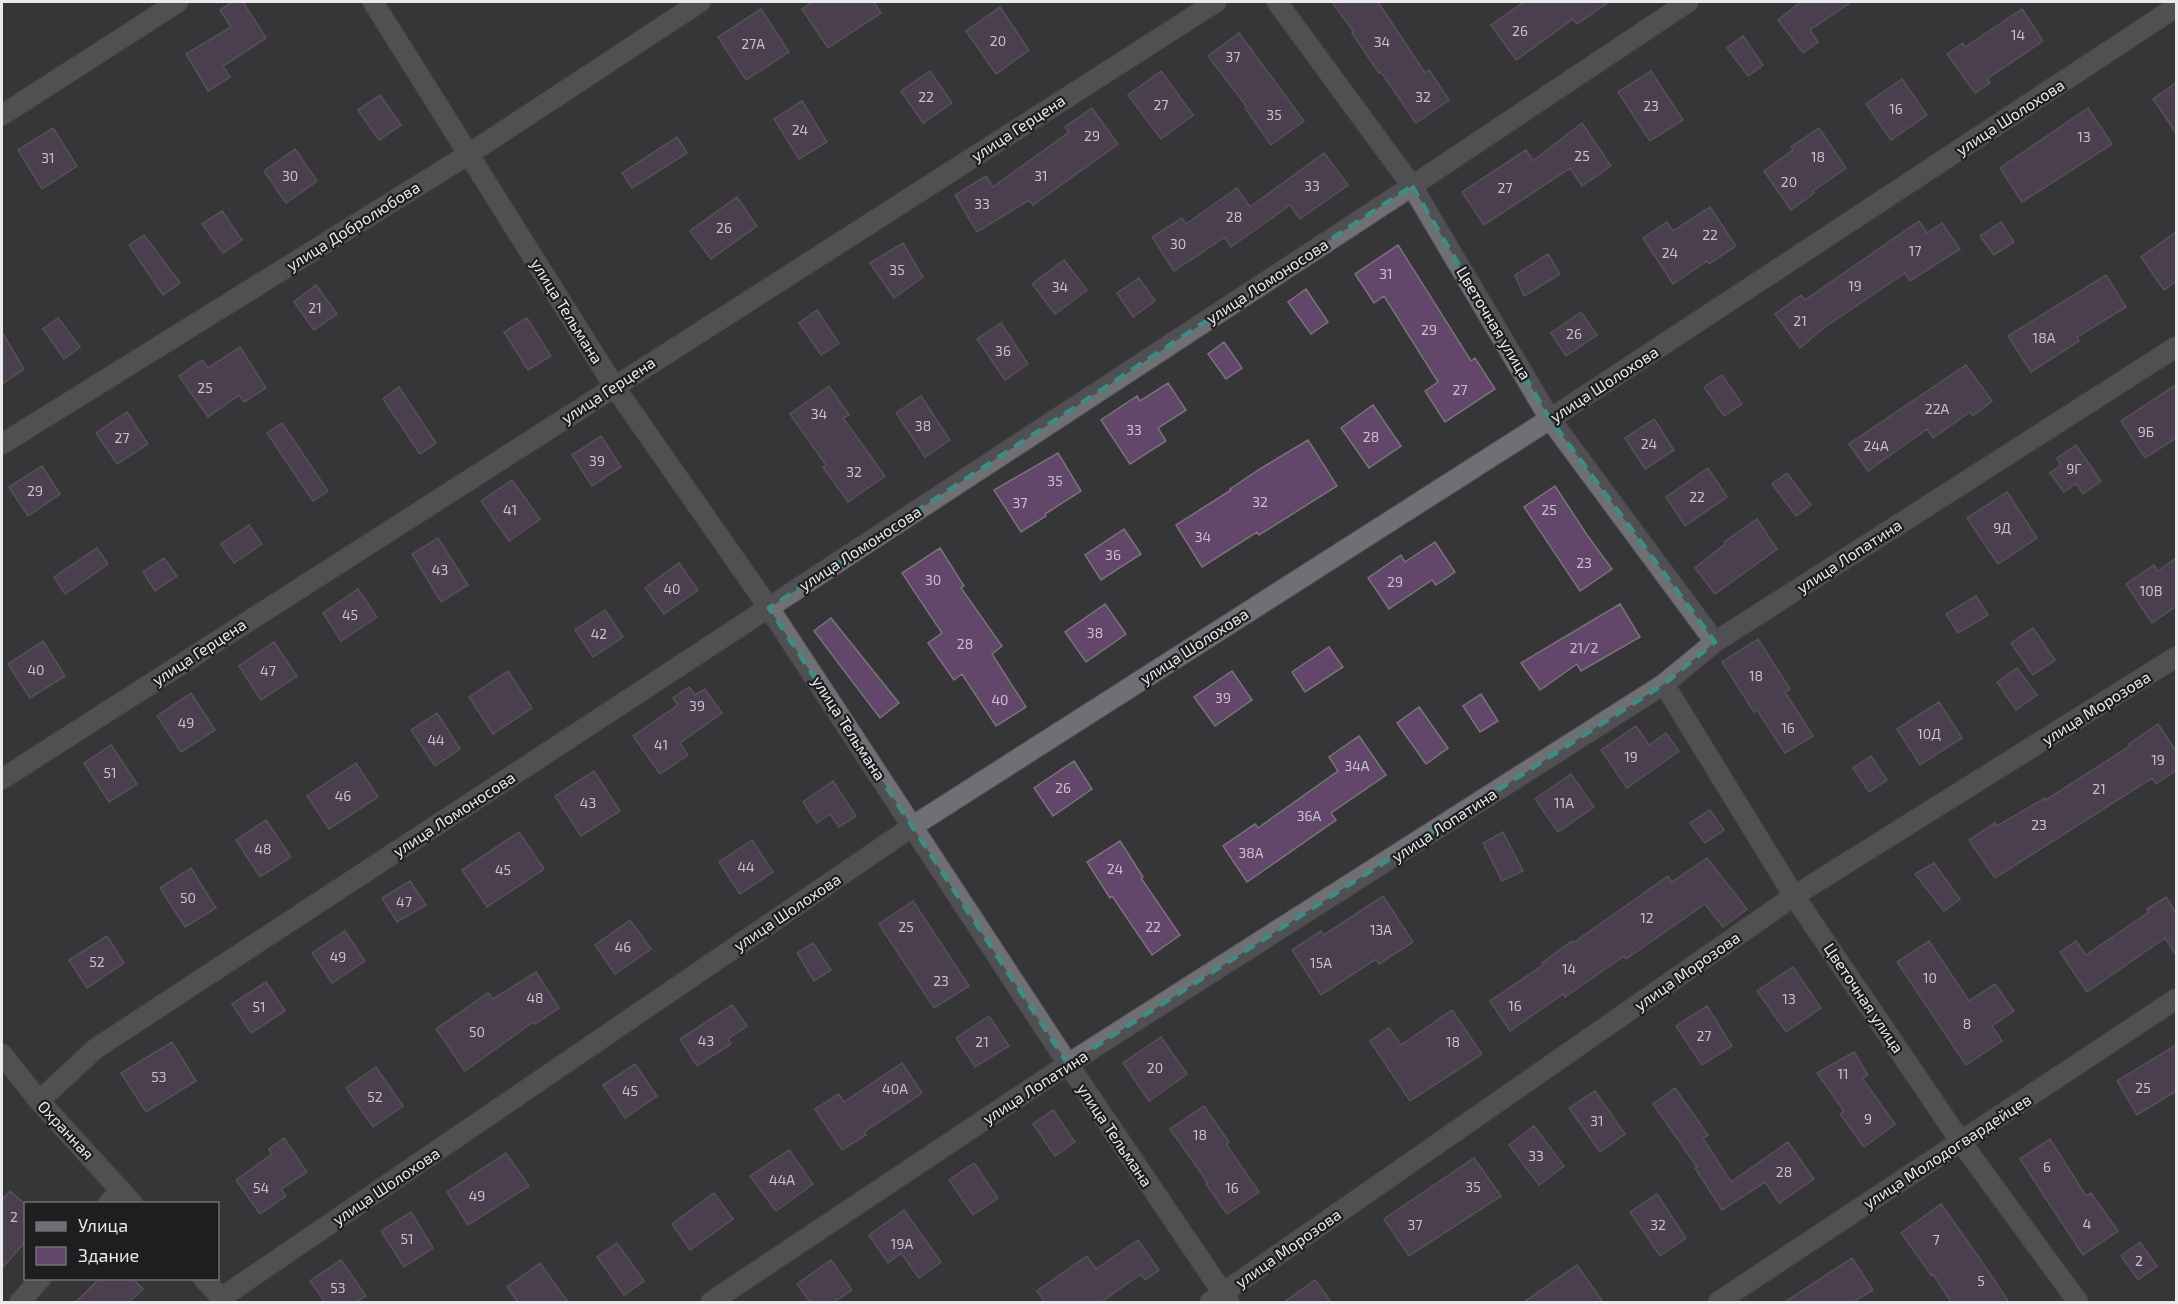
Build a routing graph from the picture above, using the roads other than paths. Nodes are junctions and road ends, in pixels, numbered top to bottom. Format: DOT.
graph roads {
  1 [pos="178,2"];
  2 [pos="373,2"];
  3 [pos="700,2"];
  4 [pos="1215,2"];
  5 [pos="1277,2"];
  6 [pos="1689,2"];
  7 [pos="2176,7"];
  8 [pos="2,115"];
  9 [pos="469,154"];
  10 [pos="1412,186"];
  11 [pos="2176,347"];
  12 [pos="614,386"];
  13 [pos="1550,419"];
  14 [pos="2,444"];
  15 [pos="769,608"];
  16 [pos="1715,642"];
  17 [pos="2176,657"];
  18 [pos="1664,684"];
  19 [pos="2,779"];
  20 [pos="913,826"];
  21 [pos="1794,896"];
  22 [pos="2176,999"];
  23 [pos="2,1054"];
  24 [pos="1068,1064"];
  25 [pos="39,1101"];
  26 [pos="1961,1142"];
  27 [pos="121,1199"];
  28 [pos="39,1280"];
  29 [pos="205,1280"];
  30 [pos="223,1300"];
  31 [pos="1220,1300"];
  32 [pos="20,1302"];
  33 [pos="711,1302"];
  34 [pos="1718,1302"];
  35 [pos="2078,1302"];
  1 -- 8 [label="street"];
  2 -- 9 [label="street, улица Тельмана"];
  3 -- 9 [label="street, улица Добролюбова"];
  4 -- 12 [label="street, улица Герцена"];
  5 -- 10 [label="street, Цветочная улица"];
  6 -- 10 [label="street, улица Ломоносова"];
  7 -- 13 [label="street, улица Шолохова"];
  9 -- 12 [label="street, улица Тельмана"];
  9 -- 14 [label="street, улица Добролюбова"];
  10 -- 13 [label="street, Цветочная улица"];
  10 -- 15 [label="street, улица Ломоносова"];
  11 -- 16 [label="street, улица Лопатина"];
  12 -- 15 [label="street, улица Тельмана"];
  12 -- 19 [label="street, улица Герцена"];
  13 -- 16 [label="street, Цветочная улица"];
  13 -- 20 [label="street, улица Шолохова"];
  15 -- 20 [label="street, улица Тельмана"];
  15 -- 25 [label="street, улица Ломоносова"];
  16 -- 18 [label="street, улица Лопатина"];
  17 -- 21 [label="street, улица Морозова"];
  18 -- 21 [label="street, Цветочная улица"];
  18 -- 24 [label="street, улица Лопатина"];
  20 -- 24 [label="street, улица Тельмана"];
  20 -- 30 [label="street, улица Шолохова"];
  21 -- 26 [label="street, Цветочная улица"];
  21 -- 31 [label="street, улица Морозова"];
  22 -- 26 [label="street, улица Молодогвардейцев"];
  23 -- 25 [label="street, Охранная"];
  24 -- 31 [label="street, улица Тельмана"];
  24 -- 33 [label="street, улица Лопатина"];
  25 -- 27 [label="street, Охранная"];
  26 -- 34 [label="street, улица Молодогвардейцев"];
  26 -- 35 [label="street, Цветочная улица"];
  28 -- 32 [label="street"];
  29 -- 30 [label="street"];
}
